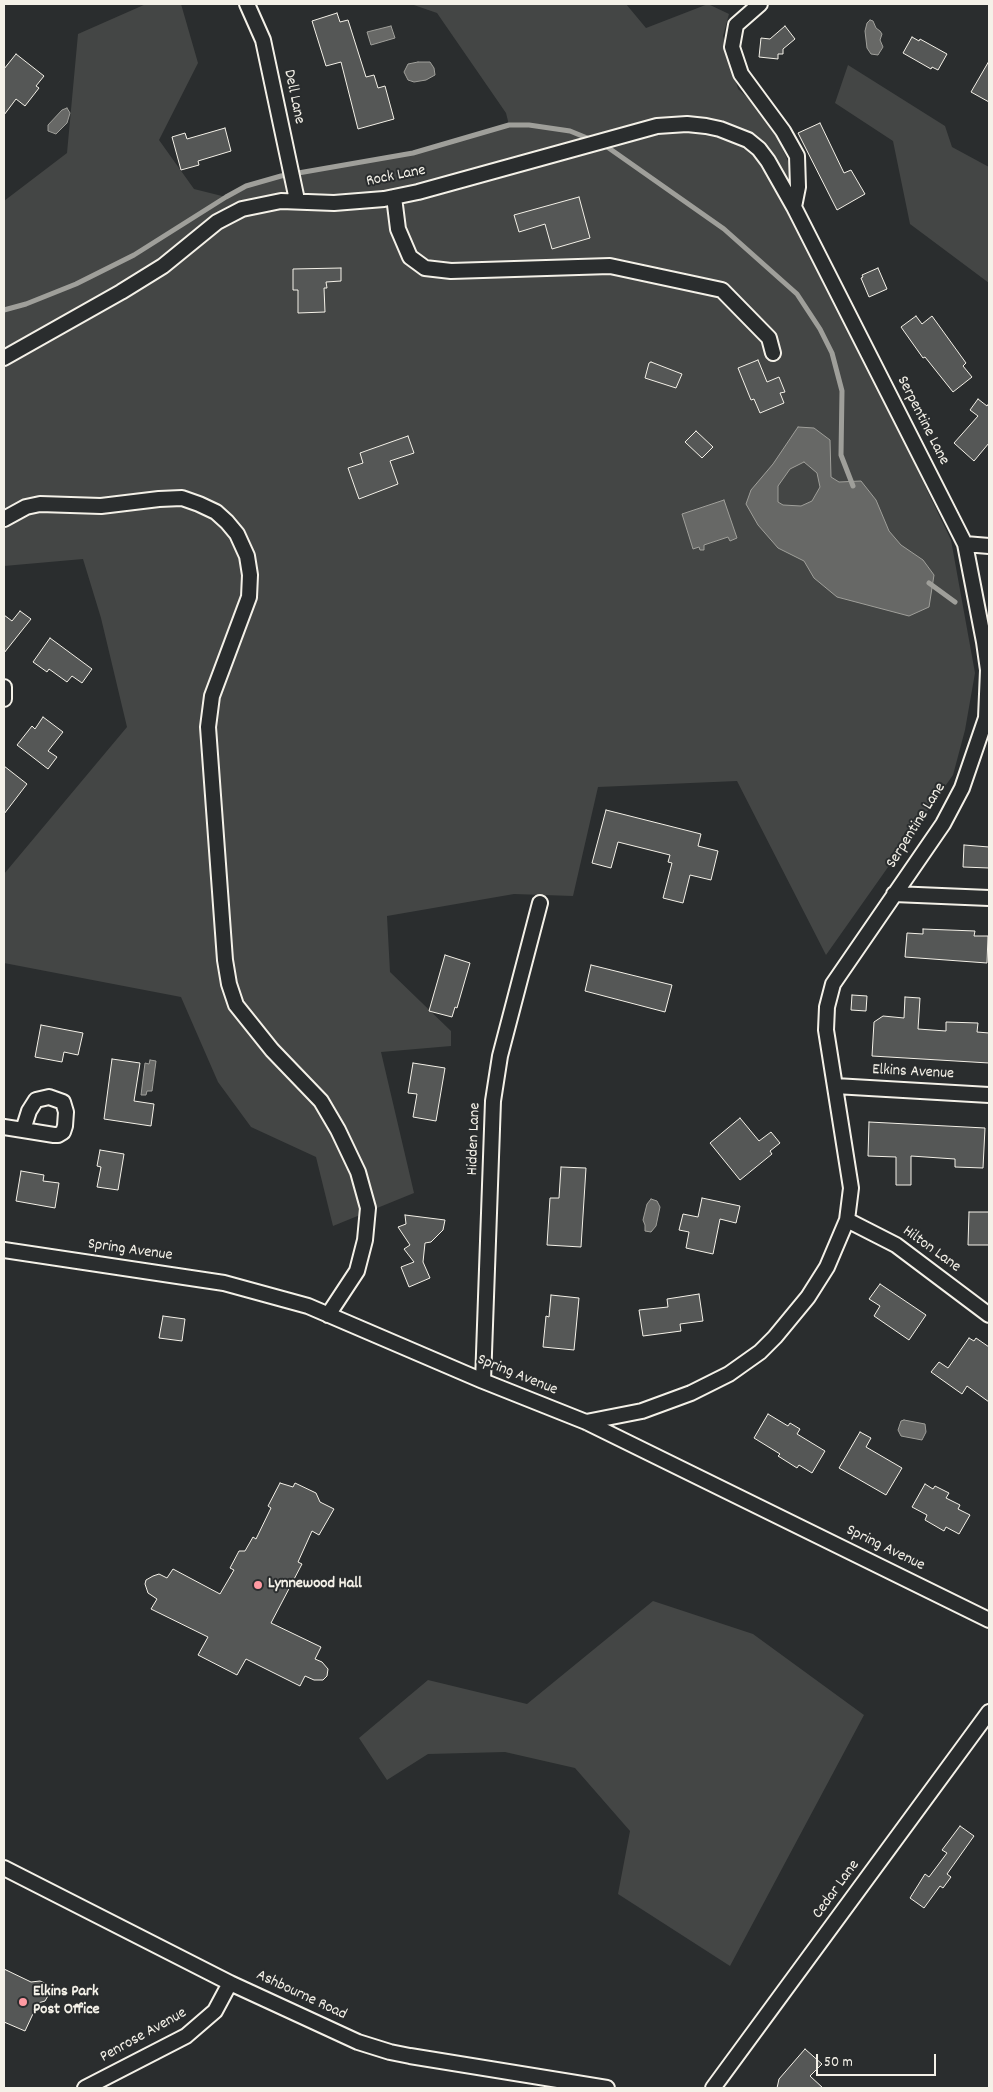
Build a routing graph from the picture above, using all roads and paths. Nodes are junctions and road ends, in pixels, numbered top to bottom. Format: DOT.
graph roads {
  1 [pos="247,4"];
  2 [pos="760,4"];
  3 [pos="296,195"];
  4 [pos="394,197"];
  5 [pos="794,207"];
  6 [pos="773,353"];
  7 [pos="4,358"];
  8 [pos="4,519"];
  9 [pos="964,544"];
  10 [pos="989,546"];
  11 [pos="4,687"];
  12 [pos="4,699"];
  13 [pos="988,718"];
  14 [pos="894,894"];
  15 [pos="989,898"];
  16 [pos="540,903"];
  17 [pos="835,1086"];
  18 [pos="989,1095"];
  19 [pos="4,1127"];
  20 [pos="23,1130"];
  21 [pos="847,1220"];
  22 [pos="4,1250"];
  23 [pos="328,1314"];
  24 [pos="989,1315"];
  25 [pos="483,1381"];
  26 [pos="586,1422"];
  27 [pos="989,1620"];
  28 [pos="989,1712"];
  29 [pos="4,1868"];
  30 [pos="230,1983"];
  31 [pos="85,2088"];
  32 [pos="606,2088"];
  33 [pos="713,2088"];
  1 -- 3 [label="street, Dell Lane"];
  2 -- 5 [label="street"];
  3 -- 4 [label="street, Rock Lane"];
  3 -- 7 [label="street, Rock Lane"];
  4 -- 5 [label="street, Rock Lane"];
  4 -- 6 [label="street"];
  5 -- 9 [label="street, Serpentine Lane"];
  8 -- 23 [label="street"];
  9 -- 10 [label="street"];
  9 -- 13 [label="street, Serpentine Lane"];
  11 -- 12 [label="street"];
  13 -- 14 [label="street, Serpentine Lane"];
  14 -- 15 [label="street"];
  14 -- 17 [label="street, Serpentine Lane"];
  16 -- 25 [label="street, Hidden Lane"];
  17 -- 18 [label="street, Elkins Avenue"];
  17 -- 21 [label="street, Serpentine Lane"];
  19 -- 20 [label="street"];
  21 -- 24 [label="street, Hilton Lane"];
  21 -- 26 [label="street, Serpentine Lane"];
  22 -- 23 [label="street, Spring Avenue"];
  23 -- 25 [label="street, Spring Avenue"];
  25 -- 26 [label="street, Spring Avenue"];
  26 -- 27 [label="street, Spring Avenue"];
  28 -- 33 [label="street, Cedar Lane"];
  29 -- 30 [label="street, Ashbourne Road"];
  30 -- 31 [label="street, Penrose Avenue"];
  30 -- 32 [label="street, Ashbourne Road"];
}
